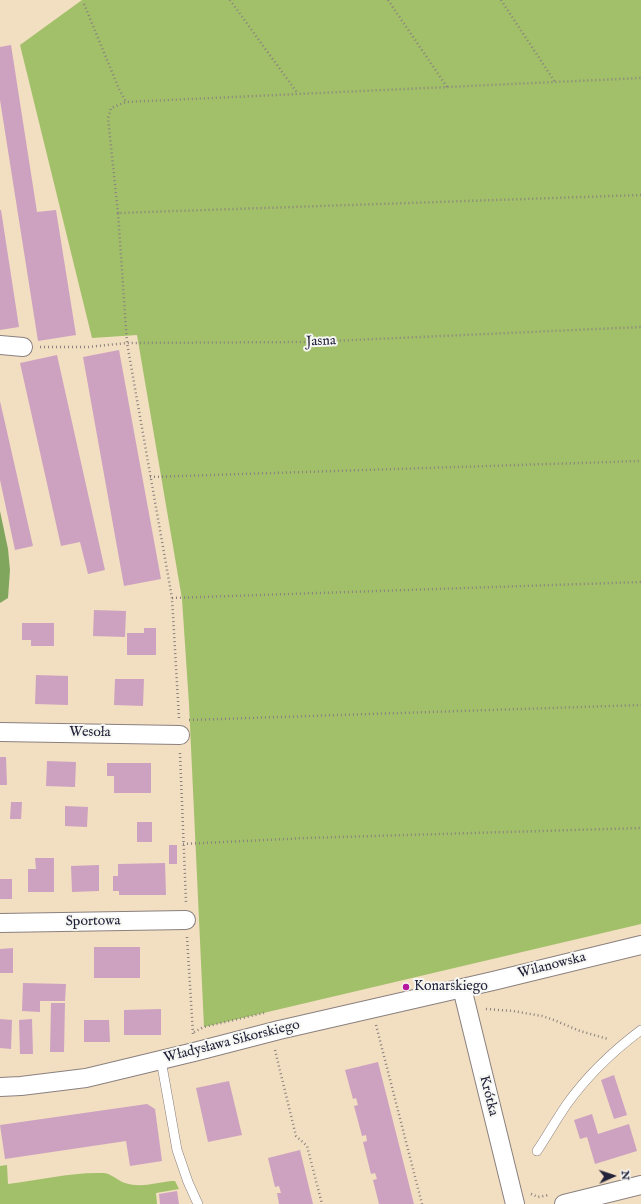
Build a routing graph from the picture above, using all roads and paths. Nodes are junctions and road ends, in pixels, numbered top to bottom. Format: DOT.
graph roads {
  1 [pos="230,0"];
  2 [pos="388,0"];
  3 [pos="501,0"];
  4 [pos="84,4"];
  5 [pos="641,78"];
  6 [pos="555,82"];
  7 [pos="447,87"];
  8 [pos="298,94"];
  9 [pos="126,102"];
  10 [pos="641,195"];
  11 [pos="118,213"];
  12 [pos="641,327"];
  13 [pos="127,343"];
  14 [pos="0,345"];
  15 [pos="23,347"];
  16 [pos="641,461"];
  17 [pos="150,476"];
  18 [pos="641,582"];
  19 [pos="172,598"];
  20 [pos="641,705"];
  21 [pos="179,728"];
  22 [pos="0,732"];
  23 [pos="641,828"];
  24 [pos="184,844"];
  25 [pos="186,920"];
  26 [pos="0,923"];
  27 [pos="641,945"];
  28 [pos="462,988"];
  29 [pos="481,1009"];
  30 [pos="382,1023"];
  31 [pos="641,1030"];
  32 [pos="624,1043"];
  33 [pos="279,1048"];
  34 [pos="275,1050"];
  35 [pos="268,1051"];
  36 [pos="194,1052"];
  37 [pos="161,1060"];
  38 [pos="0,1086"];
  39 [pos="536,1151"];
  40 [pos="641,1185"];
  41 [pos="522,1198"];
  42 [pos="559,1199"];
  43 [pos="198,1204"];
  44 [pos="322,1204"];
  45 [pos="422,1204"];
  1 -- 8 [label="path"];
  2 -- 7 [label="path"];
  3 -- 6 [label="path"];
  4 -- 9 [label="path"];
  5 -- 6 [label="path"];
  6 -- 7 [label="path"];
  7 -- 8 [label="path"];
  8 -- 9 [label="path"];
  9 -- 11 [label="path"];
  10 -- 11 [label="path"];
  11 -- 13 [label="path"];
  12 -- 13 [label="path, Jasna"];
  13 -- 15 [label="path, Jasna"];
  13 -- 17 [label="path"];
  14 -- 15 [label="street"];
  16 -- 17 [label="path"];
  17 -- 19 [label="path"];
  18 -- 19 [label="path"];
  19 -- 21 [label="path"];
  20 -- 21 [label="path"];
  21 -- 22 [label="street, Wesoła"];
  21 -- 24 [label="path"];
  23 -- 24 [label="path"];
  24 -- 25 [label="path"];
  25 -- 26 [label="street, Sportowa"];
  25 -- 36 [label="path"];
  27 -- 28 [label="street, Wilanowska"];
  28 -- 36 [label="street, Władysława Sikorskiego"];
  28 -- 41 [label="street, Krótka"];
  29 -- 32 [label="path"];
  30 -- 45 [label="path"];
  31 -- 32 [label="lane"];
  32 -- 39 [label="lane"];
  33 -- 34 [label="path"];
  34 -- 35 [label="path"];
  34 -- 44 [label="path"];
  36 -- 37 [label="street, Władysława Sikorskiego"];
  37 -- 38 [label="street, Władysława Sikorskiego"];
  37 -- 43 [label="lane"];
  40 -- 42 [label="street"];
  41 -- 42 [label="path"];
}
